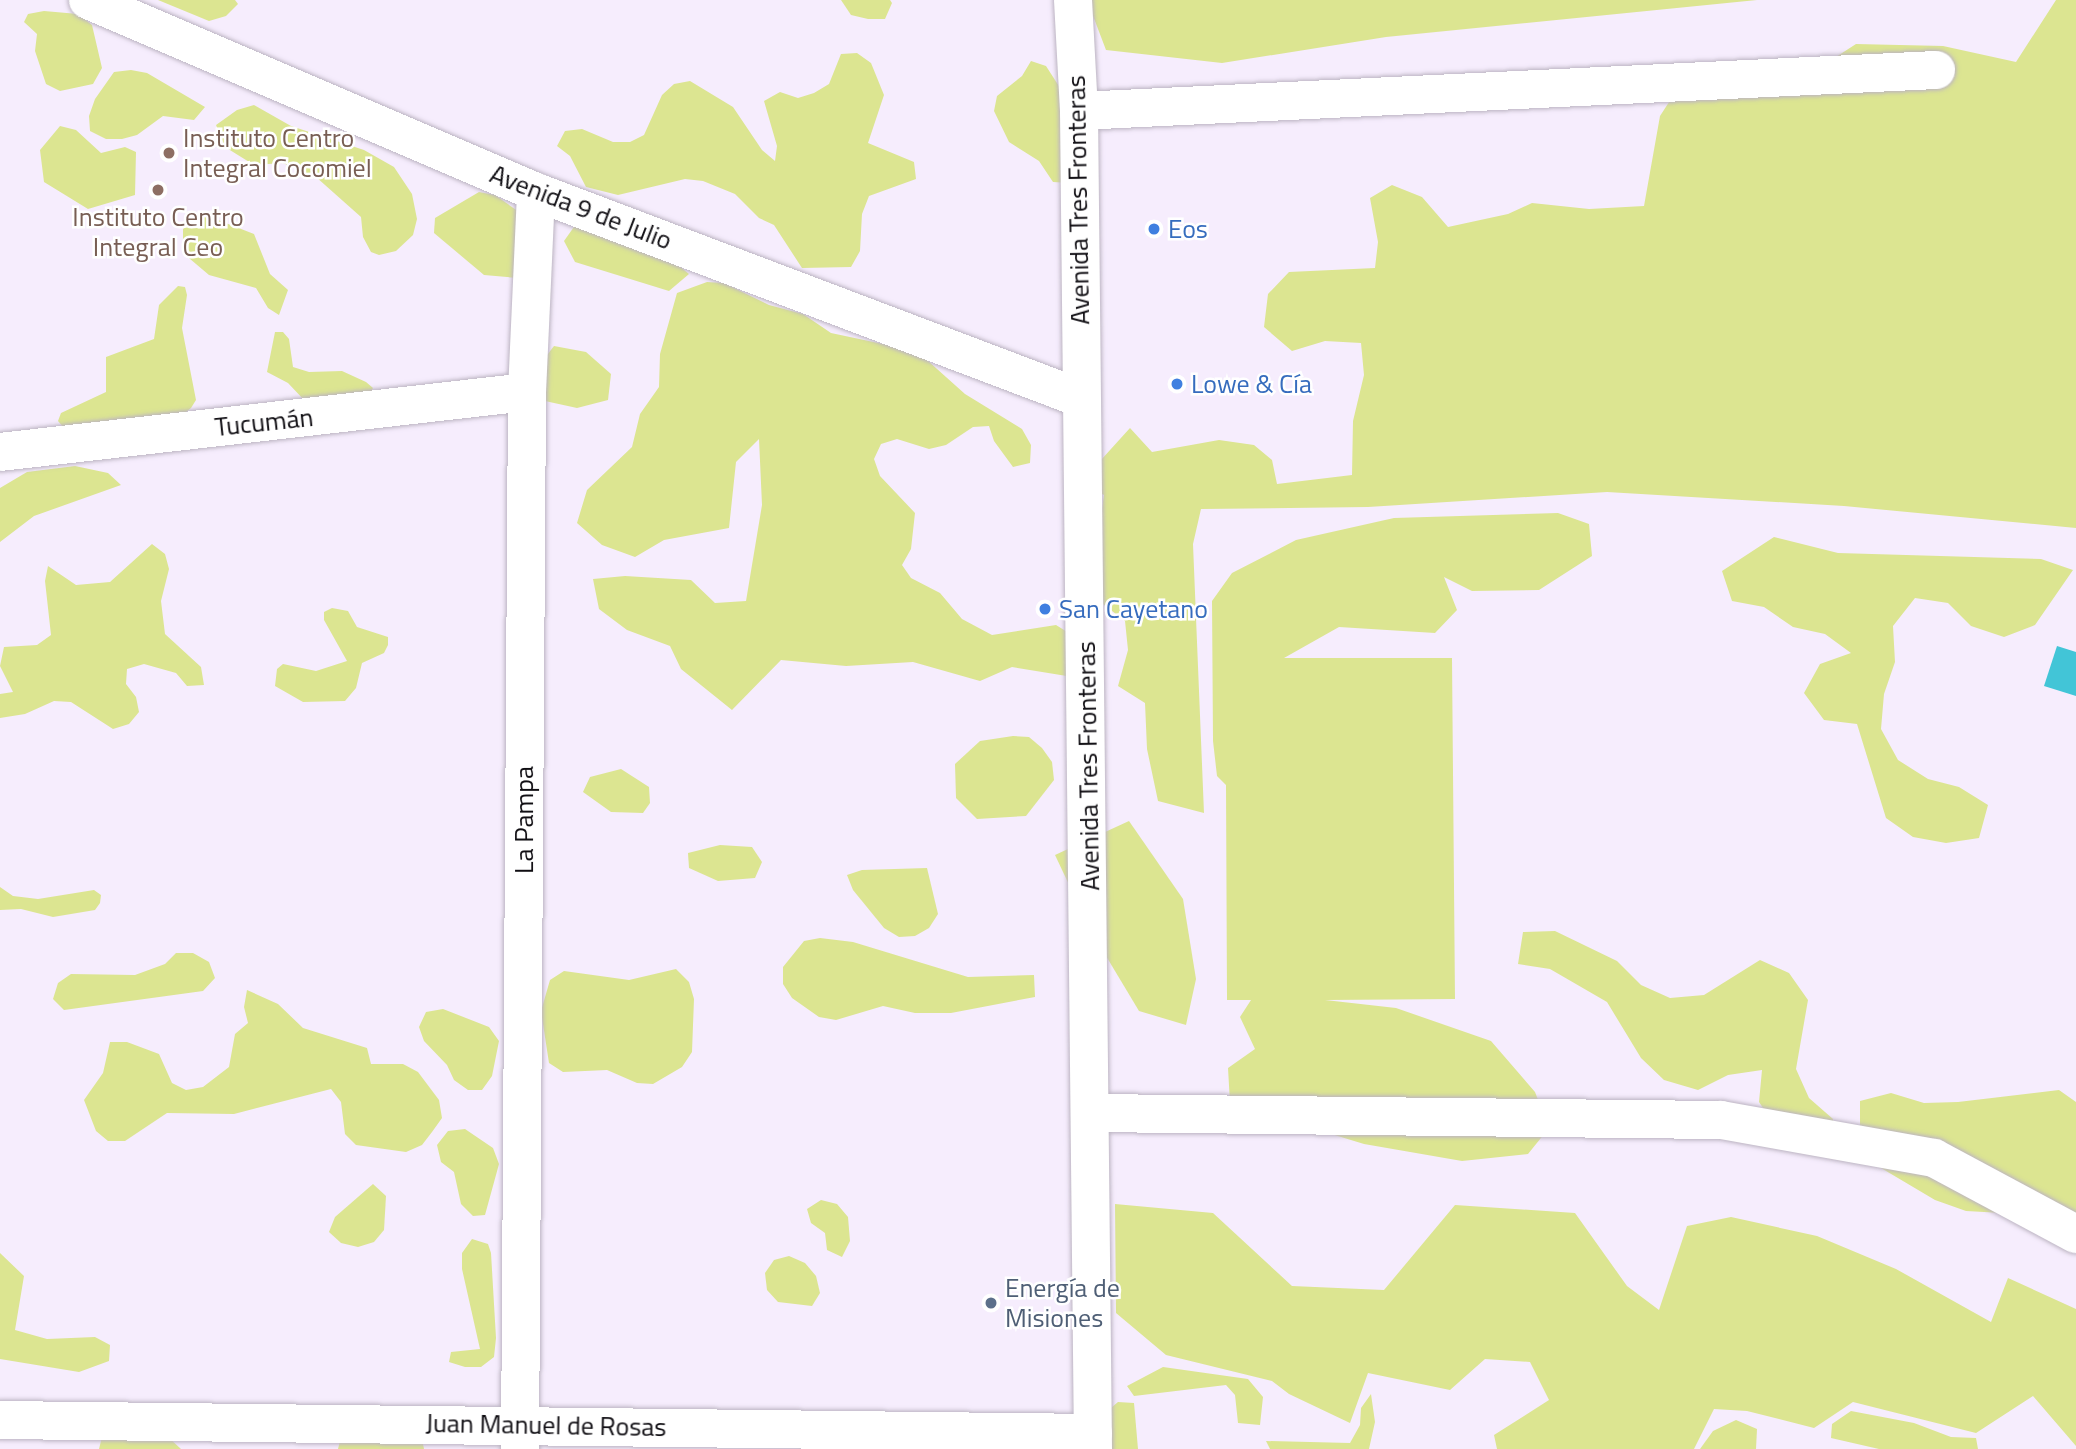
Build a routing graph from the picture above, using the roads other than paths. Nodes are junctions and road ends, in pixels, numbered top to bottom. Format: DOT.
graph roads {
  1 [pos="88,0"];
  2 [pos="1073,0"];
  3 [pos="1936,70"];
  4 [pos="1079,111"];
  5 [pos="536,192"];
  6 [pos="527,392"];
  7 [pos="1080,398"];
  8 [pos="0,452"];
  9 [pos="1092,1113"];
  10 [pos="2076,1234"];
  11 [pos="0,1420"];
  12 [pos="520,1436"];
  13 [pos="1093,1441"];
  1 -- 5 [label="street, Avenida 9 de Julio"];
  2 -- 4 [label="street, Avenida Tres Fronteras"];
  3 -- 4 [label="street"];
  4 -- 7 [label="street, Avenida Tres Fronteras"];
  5 -- 6 [label="street, La Pampa"];
  5 -- 7 [label="street, Avenida 9 de Julio"];
  6 -- 8 [label="street, Tucumán"];
  6 -- 12 [label="street, La Pampa"];
  7 -- 9 [label="street, Avenida Tres Fronteras"];
  9 -- 10 [label="street"];
  9 -- 13 [label="street, Avenida Tres Fronteras"];
  11 -- 12 [label="street, Juan Manuel de Rosas"];
  12 -- 13 [label="street, Juan Manuel de Rosas"];
}
